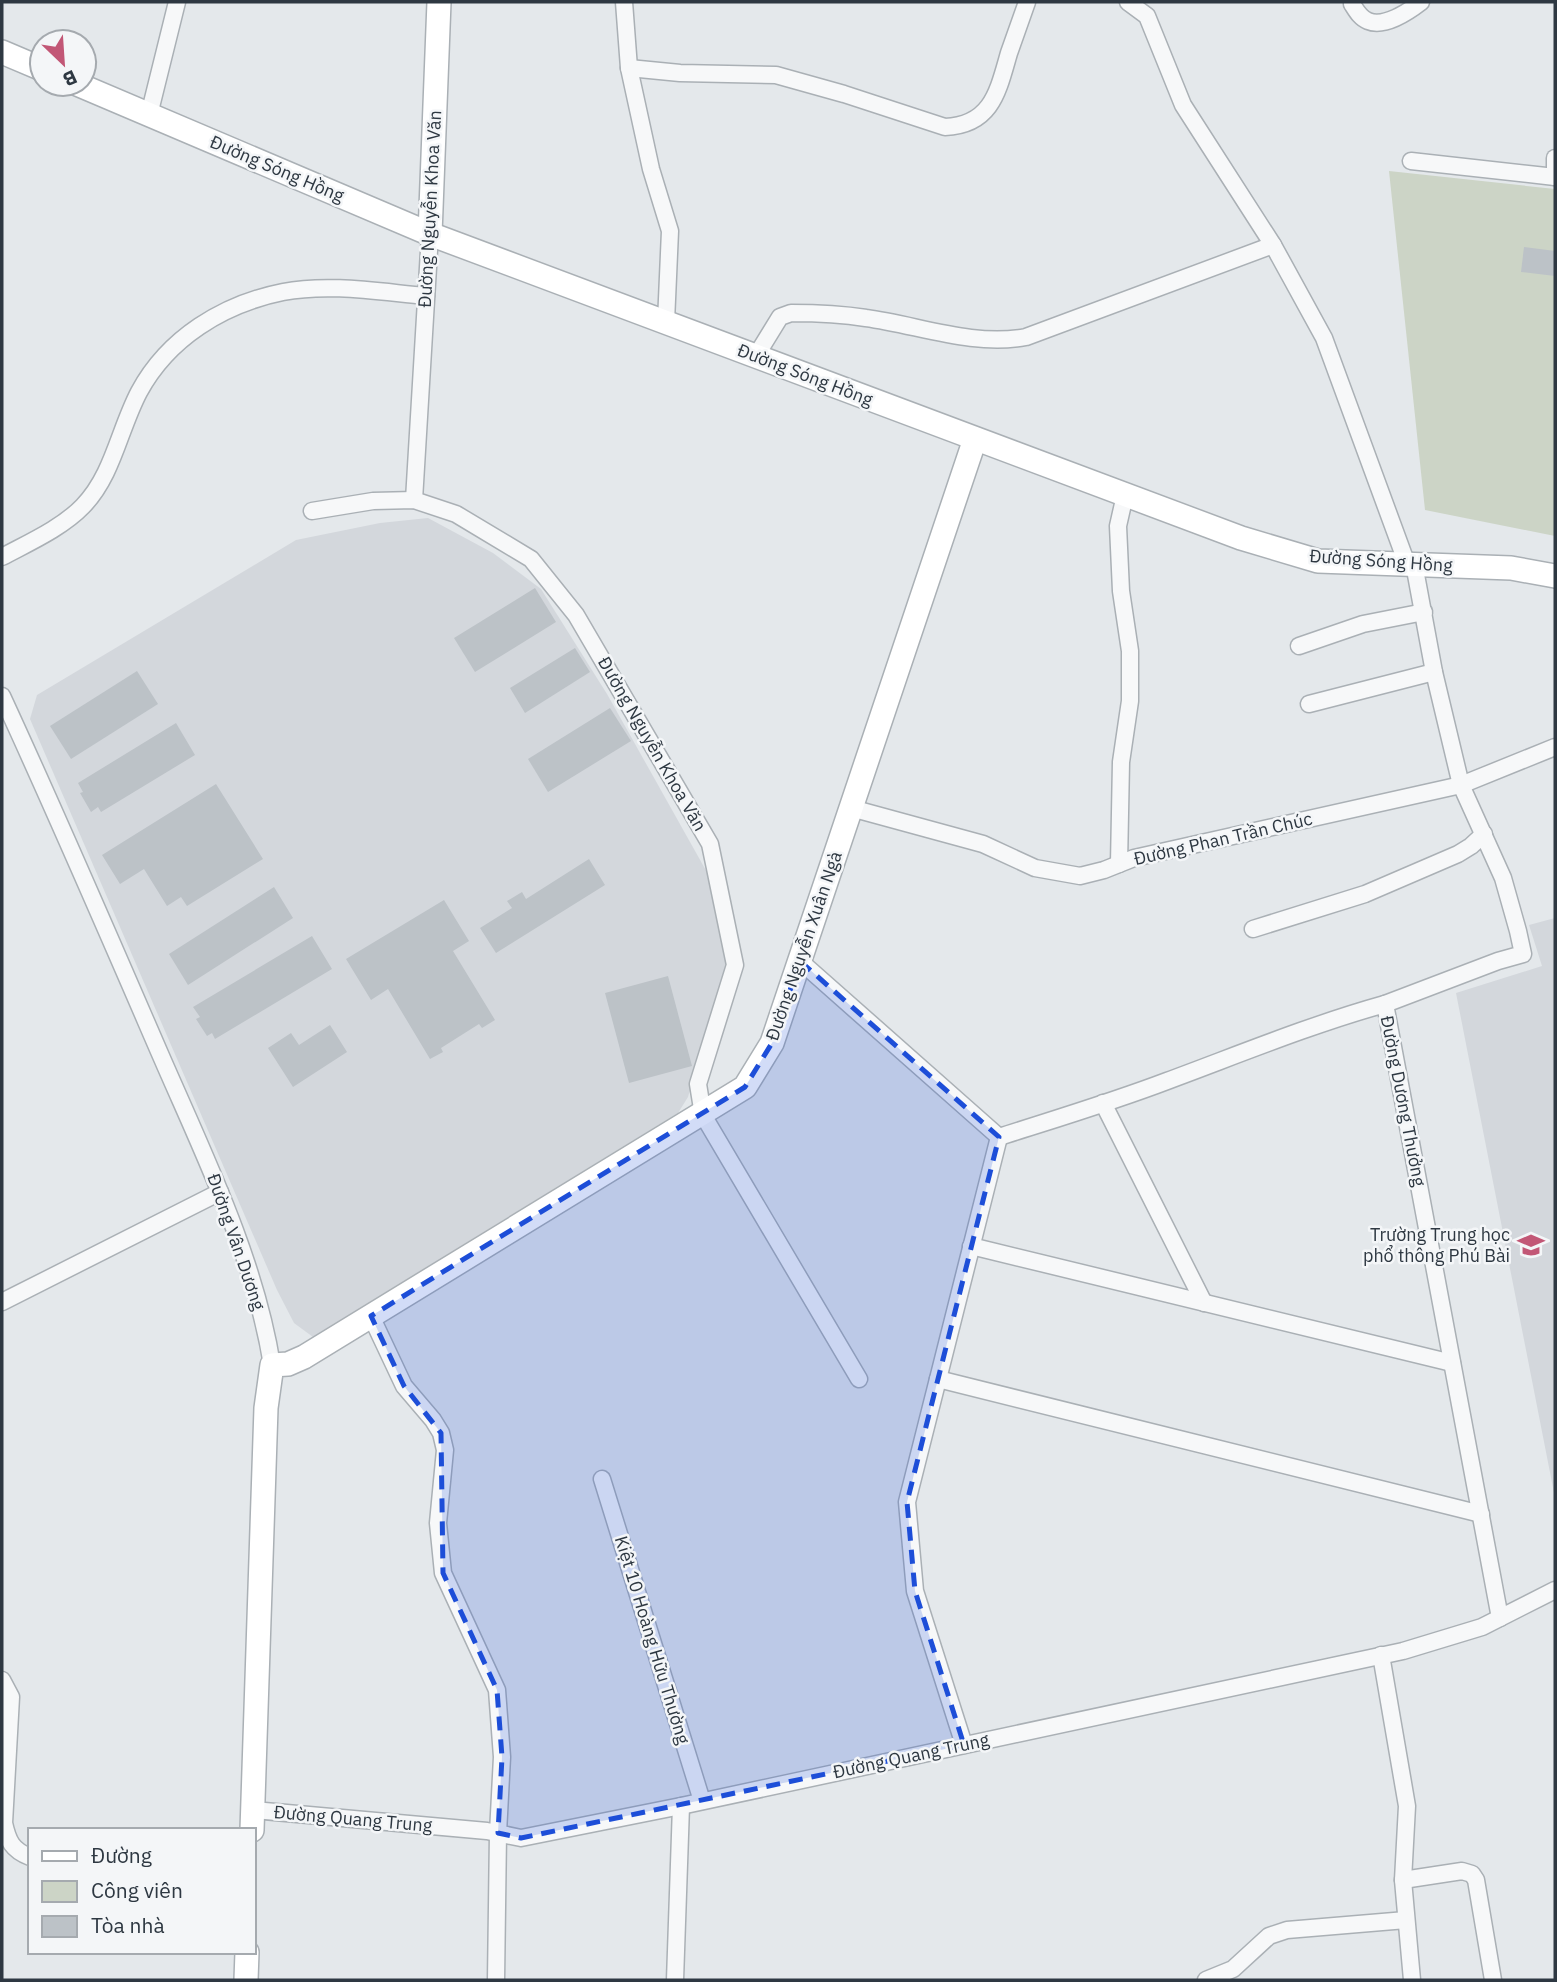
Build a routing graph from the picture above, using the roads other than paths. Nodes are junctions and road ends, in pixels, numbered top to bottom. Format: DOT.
graph roads {
  1 [pos="177,2"];
  2 [pos="439,2"];
  3 [pos="624,2"];
  4 [pos="1027,2"];
  5 [pos="1128,2"];
  6 [pos="1420,2"];
  7 [pos="1352,4"];
  8 [pos="2,52"];
  9 [pos="28,63"];
  10 [pos="629,68"];
  11 [pos="98,93"];
  12 [pos="149,115"];
  13 [pos="1555,158"];
  14 [pos="1411,160"];
  15 [pos="1555,177"];
  16 [pos="430,234"];
  17 [pos="1273,245"];
  18 [pos="426,296"];
  19 [pos="666,322"];
  20 [pos="756,356"];
  21 [pos="975,439"];
  22 [pos="1125,495"];
  23 [pos="414,500"];
  24 [pos="312,511"];
  25 [pos="2,557"];
  26 [pos="1411,564"];
  27 [pos="1555,576"];
  28 [pos="1424,612"];
  29 [pos="1299,646"];
  30 [pos="1434,672"];
  31 [pos="2,696"];
  32 [pos="1309,704"];
  33 [pos="1555,747"];
  34 [pos="1461,785"];
  35 [pos="851,808"];
  36 [pos="1484,834"];
  37 [pos="1119,864"];
  38 [pos="1253,929"];
  39 [pos="800,961"];
  40 [pos="1385,1004"];
  41 [pos="1103,1103"];
  42 [pos="703,1115"];
  43 [pos="999,1137"];
  44 [pos="220,1192"];
  45 [pos="971,1247"];
  46 [pos="2,1302"];
  47 [pos="1204,1303"];
  48 [pos="371,1316"];
  49 [pos="1452,1363"];
  50 [pos="272,1366"];
  51 [pos="859,1379"];
  52 [pos="938,1380"];
  53 [pos="602,1479"];
  54 [pos="1481,1514"];
  55 [pos="1555,1590"];
  56 [pos="1500,1618"];
  57 [pos="1381,1655"];
  58 [pos="2,1680"];
  59 [pos="964,1745"];
  60 [pos="702,1801"];
  61 [pos="681,1806"];
  62 [pos="253,1820"];
  63 [pos="498,1833"];
  64 [pos="28,1856"];
  65 [pos="1402,1881"];
  66 [pos="1406,1920"];
  67 [pos="247,1954"];
  68 [pos="246,1980"];
  69 [pos="496,1980"];
  70 [pos="675,1980"];
  71 [pos="1206,1980"];
  72 [pos="1412,1980"];
  73 [pos="1493,1980"];
  1 -- 12 [label="street"];
  2 -- 16 [label="street, Đường Nguyễn Khoa Văn"];
  3 -- 10 [label="street"];
  4 -- 10 [label="street"];
  5 -- 17 [label="street, Đường Dương Thưởng"];
  6 -- 7 [label="street"];
  8 -- 9 [label="street"];
  10 -- 19 [label="street"];
  11 -- 12 [label="street, Đường Sóng Hồng"];
  12 -- 16 [label="street, Đường Sóng Hồng"];
  13 -- 15 [label="street"];
  14 -- 15 [label="street"];
  16 -- 18 [label="street, Đường Nguyễn Khoa Văn"];
  16 -- 19 [label="street, Đường Sóng Hồng"];
  17 -- 20 [label="street"];
  17 -- 26 [label="street, Đường Dương Thưởng"];
  18 -- 23 [label="street, Đường Nguyễn Khoa Văn"];
  18 -- 25 [label="street"];
  19 -- 20 [label="street, Đường Sóng Hồng"];
  20 -- 21 [label="street, Đường Sóng Hồng"];
  21 -- 22 [label="street, Đường Sóng Hồng"];
  21 -- 35 [label="street, Đường Nguyễn Xuân Ngà"];
  22 -- 26 [label="street, Đường Sóng Hồng"];
  22 -- 37 [label="street"];
  23 -- 24 [label="street, Đường Nguyễn Khoa Văn"];
  23 -- 42 [label="street, Đường Nguyễn Khoa Văn"];
  26 -- 27 [label="street, Đường Sóng Hồng"];
  26 -- 28 [label="street, Đường Dương Thưởng"];
  28 -- 29 [label="street"];
  28 -- 30 [label="street, Đường Dương Thưởng"];
  30 -- 32 [label="street"];
  30 -- 34 [label="street, Đường Dương Thưởng"];
  31 -- 44 [label="street, Đường Vân Dương"];
  33 -- 34 [label="street, Đường Phan Trần Chúc"];
  34 -- 36 [label="street, Đường Dương Thưởng"];
  34 -- 37 [label="street, Đường Phan Trần Chúc"];
  35 -- 37 [label="street, Đường Phan Trần Chúc"];
  35 -- 39 [label="street, Đường Nguyễn Xuân Ngà"];
  36 -- 38 [label="street"];
  36 -- 40 [label="street, Đường Dương Thưởng"];
  39 -- 42 [label="street, Đường Nguyễn Xuân Ngà"];
  39 -- 43 [label="street"];
  40 -- 41 [label="street"];
  40 -- 49 [label="street, Đường Dương Thưởng"];
  41 -- 43 [label="street"];
  41 -- 47 [label="street"];
  42 -- 48 [label="street, Đường Nguyễn Xuân Ngà"];
  42 -- 51 [label="street"];
  43 -- 45 [label="street"];
  44 -- 46 [label="street"];
  44 -- 50 [label="street, Đường Vân Dương"];
  45 -- 47 [label="street"];
  45 -- 52 [label="street"];
  47 -- 49 [label="street"];
  48 -- 50 [label="street, Đường Nguyễn Xuân Ngà"];
  48 -- 63 [label="street"];
  49 -- 54 [label="street, Đường Dương Thưởng"];
  50 -- 62 [label="street, Đường Vân Dương"];
  52 -- 54 [label="street"];
  52 -- 59 [label="street"];
  53 -- 60 [label="street, Kiệt 10 Hoàng Hữu Thường"];
  54 -- 56 [label="street, Đường Dương Thưởng"];
  55 -- 56 [label="street, Đường Quang Trung"];
  56 -- 57 [label="street, Đường Quang Trung"];
  57 -- 59 [label="street, Đường Quang Trung"];
  57 -- 65 [label="street"];
  58 -- 64 [label="street"];
  59 -- 60 [label="street, Đường Quang Trung"];
  60 -- 61 [label="street, Đường Quang Trung"];
  61 -- 63 [label="street, Đường Quang Trung"];
  61 -- 70 [label="street"];
  62 -- 63 [label="street, Đường Quang Trung"];
  63 -- 69 [label="street"];
  65 -- 66 [label="street"];
  65 -- 73 [label="street"];
  66 -- 71 [label="street"];
  66 -- 72 [label="street"];
  67 -- 68 [label="street"];
}
